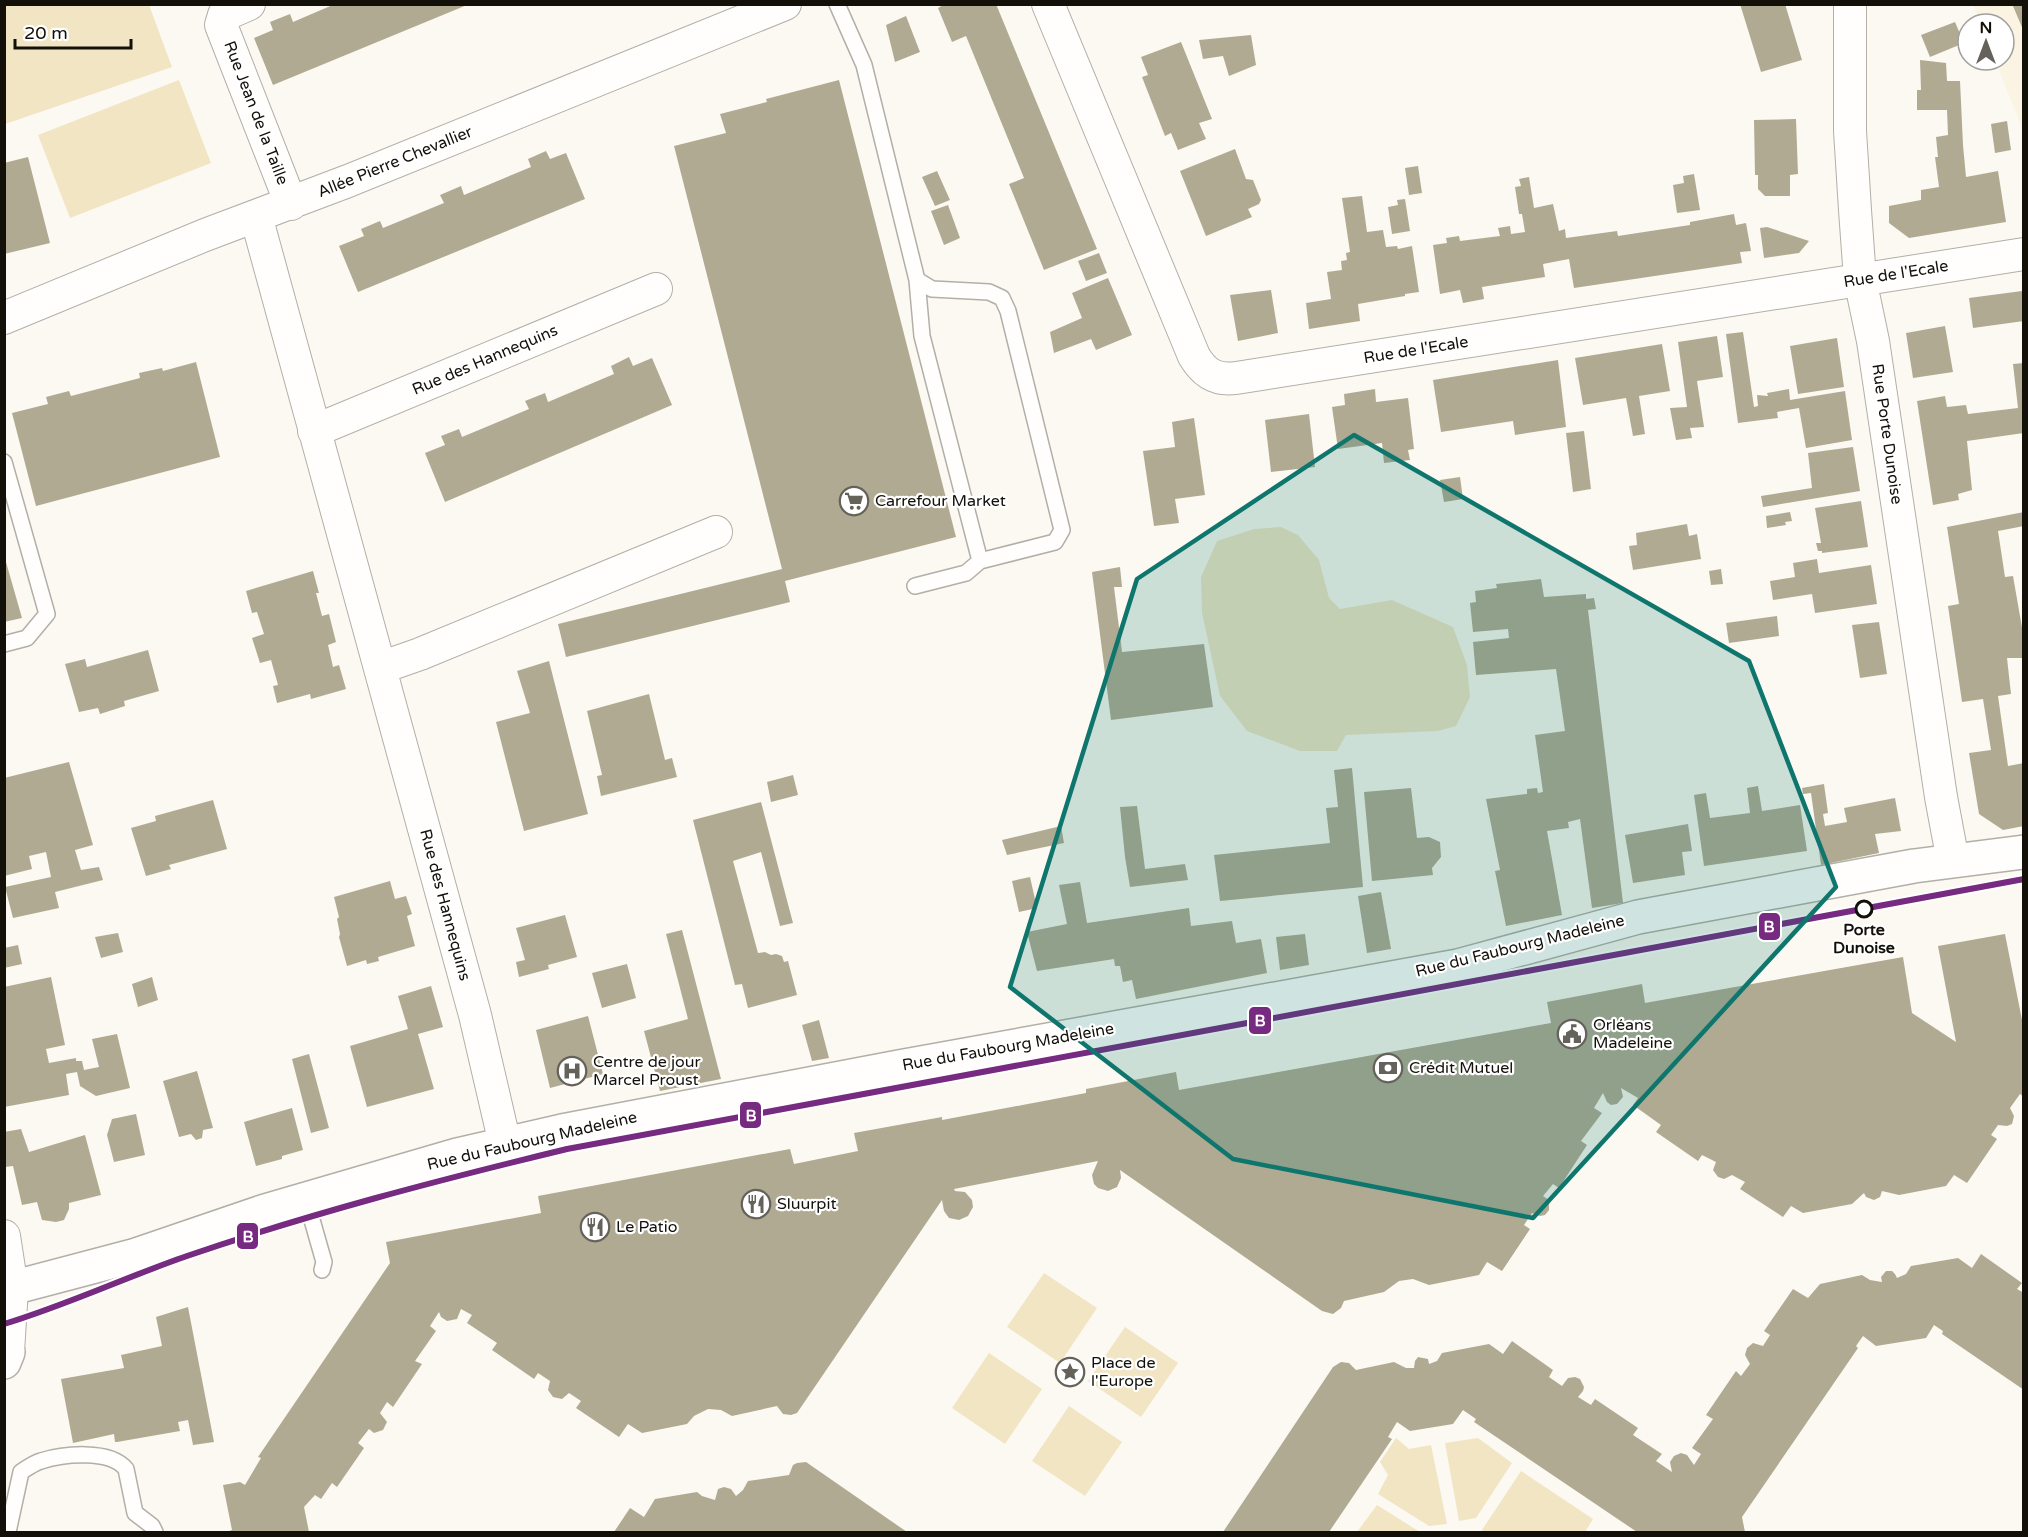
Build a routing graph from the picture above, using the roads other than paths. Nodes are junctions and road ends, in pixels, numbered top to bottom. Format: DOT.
graph roads {
  1 [pos="249,4"];
  2 [pos="785,4"];
  3 [pos="837,4"];
  4 [pos="1048,4"];
  5 [pos="1850,4"];
  6 [pos="291,204"];
  7 [pos="256,216"];
  8 [pos="2024,254"];
  9 [pos="1860,279"];
  10 [pos="917,280"];
  11 [pos="656,289"];
  12 [pos="4,318"];
  13 [pos="314,431"];
  14 [pos="4,462"];
  15 [pos="716,532"];
  16 [pos="980,561"];
  17 [pos="915,586"];
  18 [pos="4,644"];
  19 [pos="380,668"];
  20 [pos="2024,852"];
  21 [pos="1953,861"];
  22 [pos="506,1144"];
  23 [pos="306,1199"];
  24 [pos="4,1236"];
  25 [pos="322,1270"];
  26 [pos="8,1289"];
  27 [pos="6,1356"];
  28 [pos="8,1533"];
  29 [pos="155,1533"];
  1 -- 6 [label="street, Rue Jean de la Taille"];
  2 -- 6 [label="street, Allée Pierre Chevallier"];
  3 -- 10 [label="lane"];
  4 -- 9 [label="street, Rue de l'Ecale"];
  5 -- 9 [label="street, Rue Porte Dunoise"];
  6 -- 7 [label="street, Allée Pierre Chevallier"];
  7 -- 12 [label="street, Allée Pierre Chevallier"];
  7 -- 13 [label="street, Rue des Hannequins"];
  8 -- 9 [label="street, Rue de l'Ecale"];
  9 -- 21 [label="street, Rue Porte Dunoise"];
  10 -- 16 [label="lane"];
  10 -- 16 [label="lane"];
  11 -- 13 [label="street, Rue des Hannequins"];
  13 -- 19 [label="street, Rue des Hannequins"];
  14 -- 18 [label="lane"];
  15 -- 19 [label="street"];
  16 -- 17 [label="lane"];
  19 -- 22 [label="street, Rue des Hannequins"];
  20 -- 21 [label="street, Rue du Faubourg Madeleine"];
  21 -- 22 [label="street, Rue du Faubourg Madeleine"];
  22 -- 23 [label="street, Rue du Faubourg Madeleine"];
  23 -- 25 [label="lane"];
  23 -- 26 [label="street, Rue du Faubourg Madeleine"];
  24 -- 26 [label="street"];
  26 -- 27 [label="street"];
  28 -- 29 [label="lane"];
}
